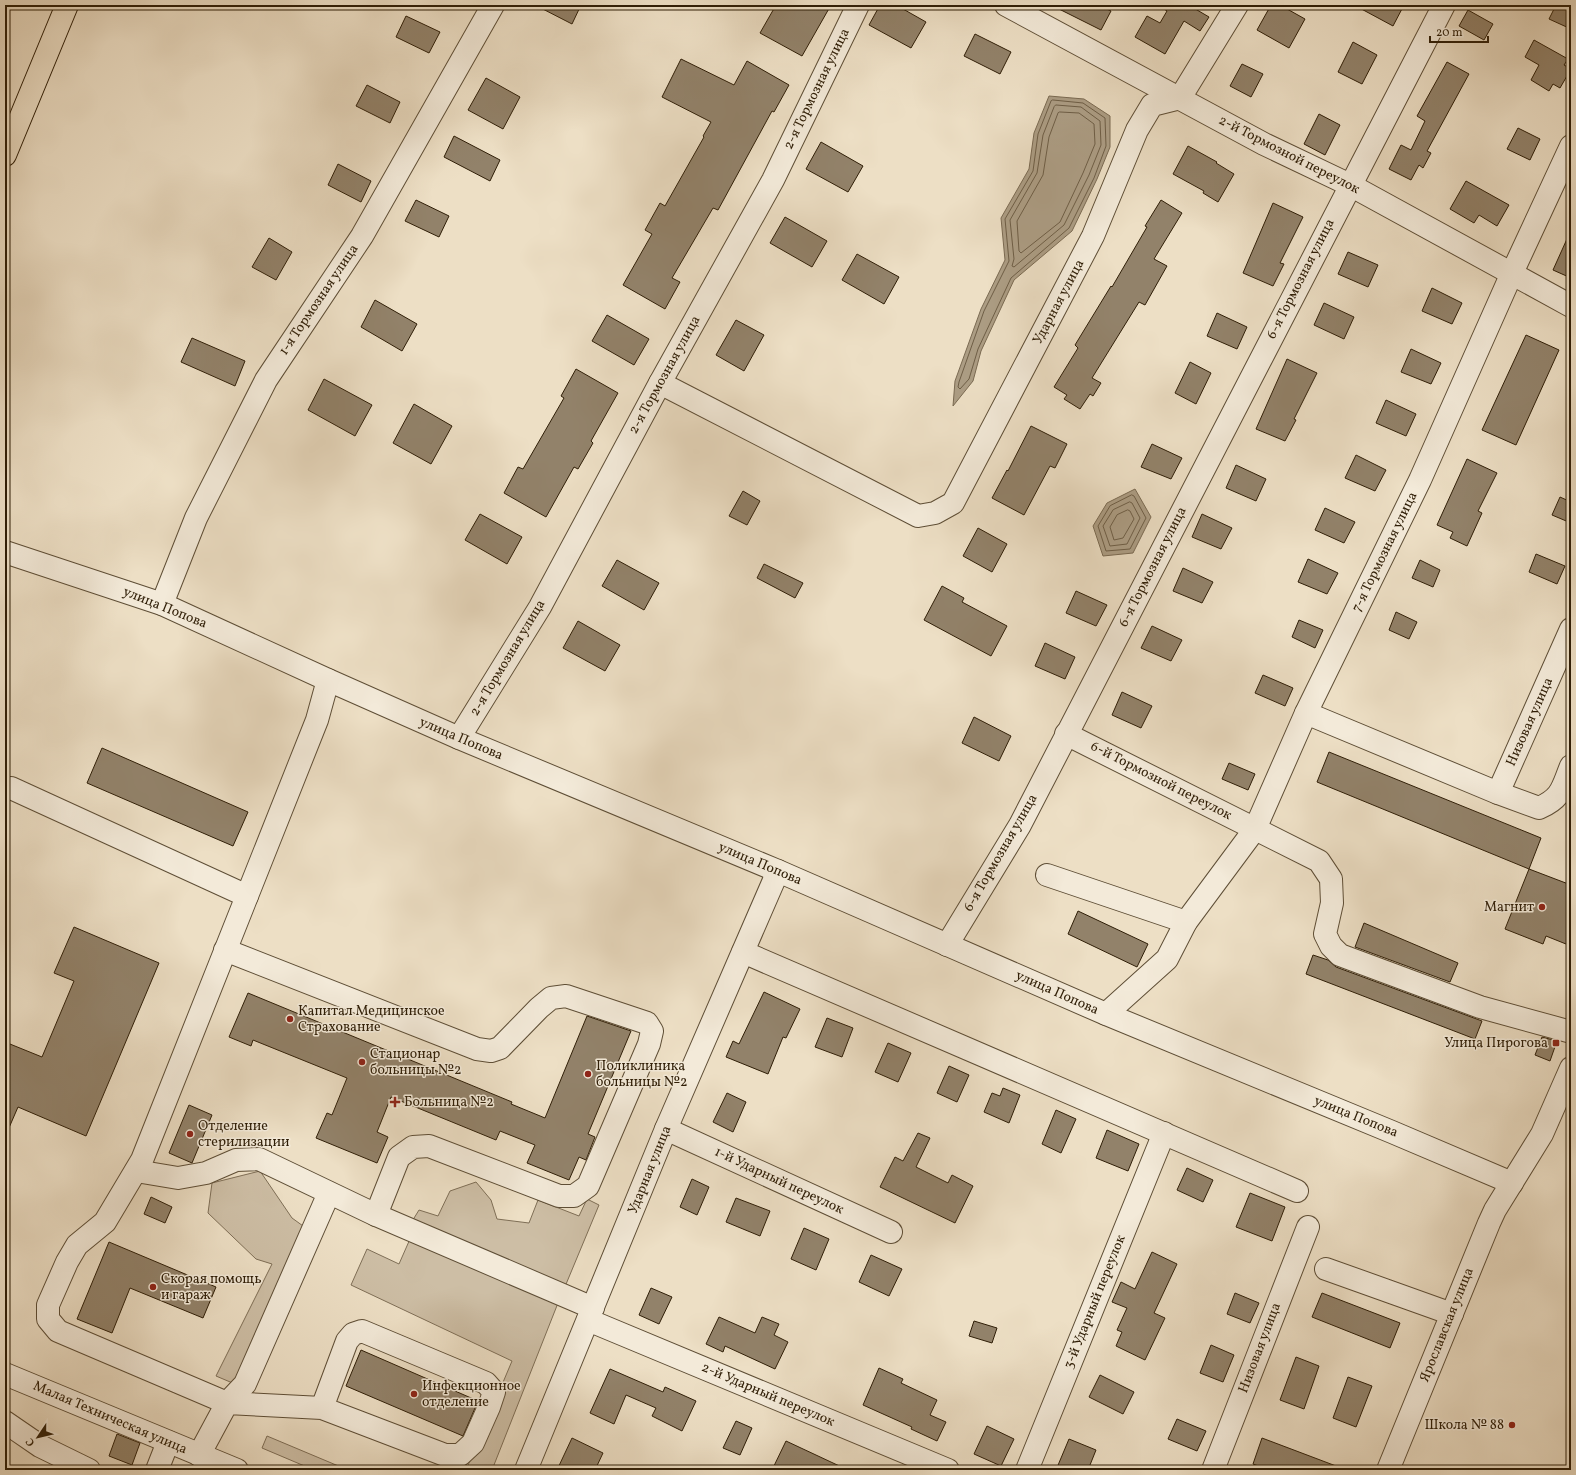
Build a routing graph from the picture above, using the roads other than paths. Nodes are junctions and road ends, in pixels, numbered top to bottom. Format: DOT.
graph roads {
  1 [pos="67,5"];
  2 [pos="493,5"];
  3 [pos="858,5"];
  4 [pos="1006,5"];
  5 [pos="1237,5"];
  6 [pos="1444,5"];
  7 [pos="1180,98"];
  8 [pos="1571,146"];
  9 [pos="5,155"];
  10 [pos="1350,184"];
  11 [pos="1512,273"];
  12 [pos="1571,306"];
  13 [pos="660,382"];
  14 [pos="5,552"];
  15 [pos="162,604"];
  16 [pos="1571,629"];
  17 [pos="328,680"];
  18 [pos="1306,713"];
  19 [pos="1066,734"];
  20 [pos="459,738"];
  21 [pos="1571,766"];
  22 [pos="11,788"];
  23 [pos="1498,794"];
  24 [pos="1255,829"];
  25 [pos="778,871"];
  26 [pos="1047,875"];
  27 [pos="247,896"];
  28 [pos="1186,922"];
  29 [pos="947,945"];
  30 [pos="225,950"];
  31 [pos="743,952"];
  32 [pos="1106,1014"];
  33 [pos="1571,1032"];
  34 [pos="1571,1068"];
  35 [pos="666,1129"];
  36 [pos="1164,1133"];
  37 [pos="136,1171"];
  38 [pos="1512,1183"];
  39 [pos="1298,1191"];
  40 [pos="329,1193"];
  41 [pos="376,1215"];
  42 [pos="1308,1227"];
  43 [pos="892,1232"];
  44 [pos="1326,1269"];
  45 [pos="591,1314"];
  46 [pos="1452,1314"];
  47 [pos="5,1374"];
  48 [pos="227,1403"];
  49 [pos="322,1408"];
  50 [pos="5,1422"];
  51 [pos="168,1442"];
  52 [pos="199,1455"];
  53 [pos="89,1470"];
  54 [pos="157,1470"];
  55 [pos="237,1470"];
  56 [pos="526,1470"];
  57 [pos="948,1470"];
  58 [pos="1027,1470"];
  59 [pos="1213,1470"];
  60 [pos="1388,1470"];
  1 -- 9 [label="main road"];
  2 -- 15 [label="street, 1-я Тормозная улица"];
  3 -- 13 [label="street, 2-я Тормозная улица"];
  4 -- 7 [label="street, 2-й Тормозной переулок"];
  5 -- 7 [label="street"];
  6 -- 10 [label="street, 6-я Тормозная улица"];
  7 -- 10 [label="street, 2-й Тормозной переулок"];
  7 -- 13 [label="street, Ударная улица"];
  8 -- 11 [label="street, 7-я Тормозная улица"];
  10 -- 11 [label="street, 2-й Тормозной переулок"];
  10 -- 19 [label="street, 6-я Тормозная улица"];
  11 -- 12 [label="street, 2-й Тормозной переулок"];
  11 -- 18 [label="street, 7-я Тормозная улица"];
  13 -- 20 [label="street, 2-я Тормозная улица"];
  14 -- 15 [label="street, улица Попова"];
  15 -- 17 [label="street, улица Попова"];
  16 -- 23 [label="street, Низовая улица"];
  17 -- 20 [label="street, улица Попова"];
  17 -- 27 [label="street"];
  18 -- 23 [label="street"];
  18 -- 24 [label="street, 7-я Тормозная улица"];
  19 -- 24 [label="street, 6-й Тормозной переулок"];
  19 -- 29 [label="street, 6-я Тормозная улица"];
  20 -- 25 [label="street, улица Попова"];
  21 -- 23 [label="street"];
  22 -- 27 [label="street"];
  24 -- 28 [label="street, 7-я Тормозная улица"];
  24 -- 33 [label="street, 6-й Тормозной переулок"];
  25 -- 29 [label="street, улица Попова"];
  25 -- 31 [label="street, Ударная улица"];
  26 -- 28 [label="street"];
  27 -- 30 [label="street"];
  28 -- 32 [label="street, 7-я Тормозная улица"];
  29 -- 32 [label="street, улица Попова"];
  30 -- 37 [label="street"];
  30 -- 41 [label="street"];
  31 -- 35 [label="street, Ударная улица"];
  31 -- 36 [label="street"];
  32 -- 38 [label="street, улица Попова"];
  34 -- 38 [label="street"];
  35 -- 43 [label="street, 1-й Ударный переулок"];
  35 -- 45 [label="street, Ударная улица"];
  36 -- 39 [label="street"];
  36 -- 58 [label="street, 3-й Ударный переулок"];
  37 -- 40 [label="street, 2-й Ударный переулок"];
  37 -- 48 [label="street"];
  38 -- 46 [label="street, Ярославская улица"];
  40 -- 41 [label="street, 2-й Ударный переулок"];
  40 -- 48 [label="street"];
  41 -- 45 [label="street, 2-й Ударный переулок"];
  42 -- 59 [label="street, Низовая улица"];
  44 -- 46 [label="street"];
  45 -- 56 [label="street, Ударная улица"];
  45 -- 57 [label="street, 2-й Ударный переулок"];
  46 -- 60 [label="street, Ярославская улица"];
  47 -- 51 [label="street, Малая Техническая улица"];
  48 -- 49 [label="street"];
  48 -- 52 [label="street"];
  49 -- 49 [label="street"];
  50 -- 53 [label="street"];
  51 -- 52 [label="street, Малая Техническая улица"];
  51 -- 54 [label="street"];
  52 -- 55 [label="street, Малая Техническая улица"];
}
